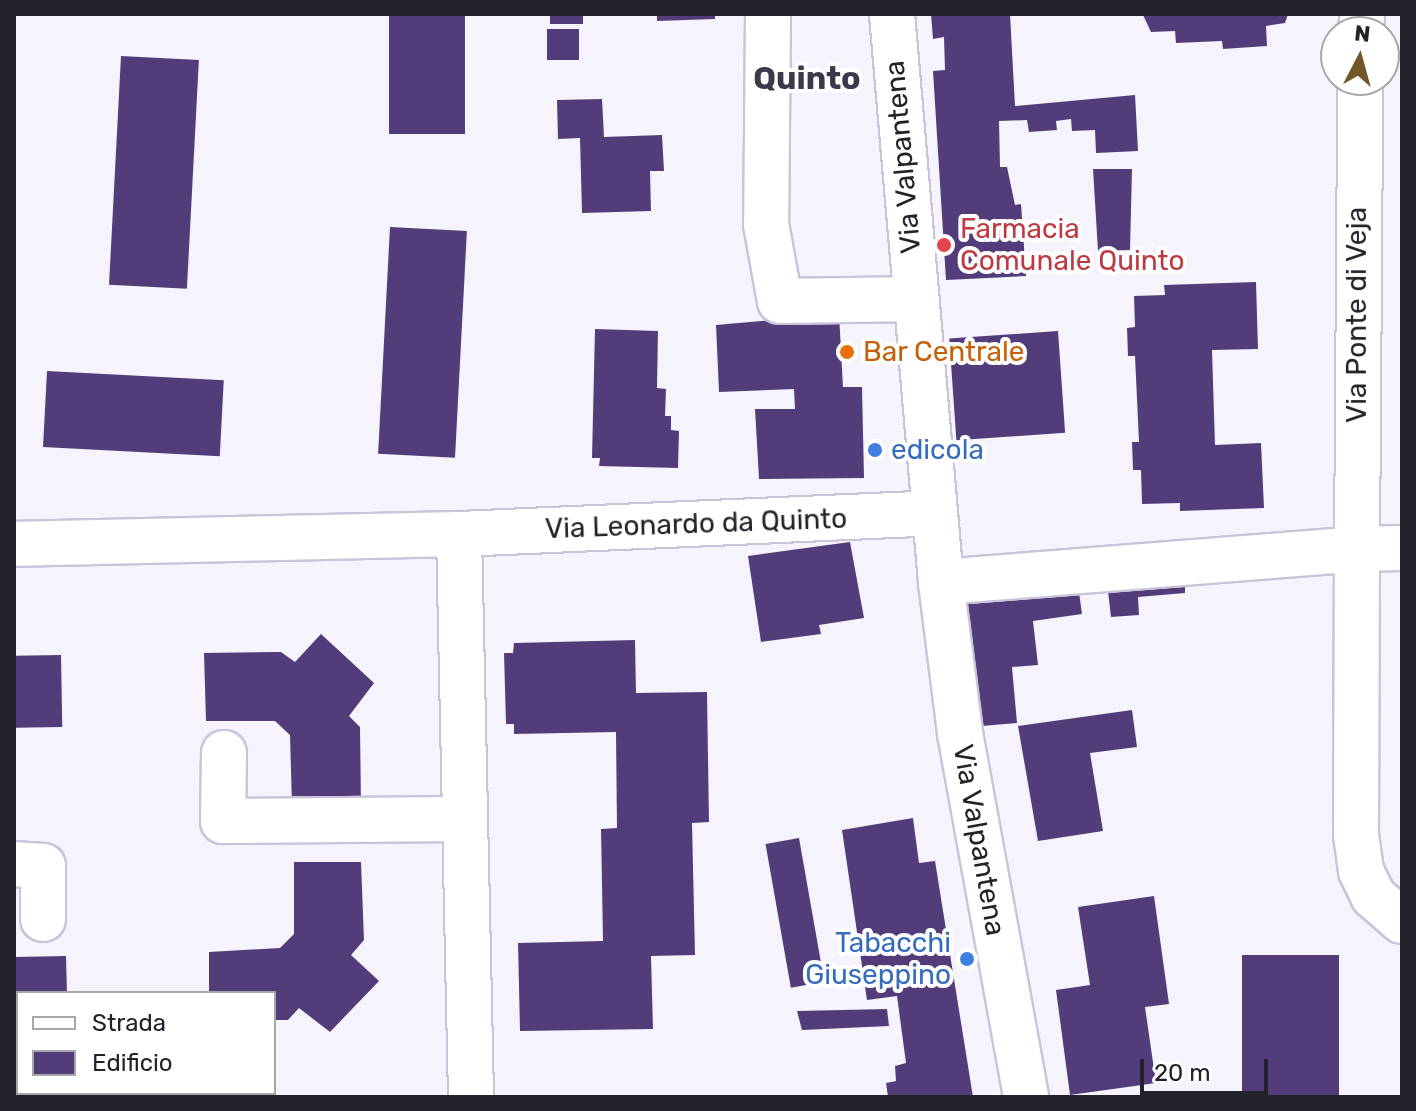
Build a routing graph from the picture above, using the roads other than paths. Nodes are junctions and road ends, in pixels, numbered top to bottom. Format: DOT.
graph roads {
  1 [pos="768,14"];
  2 [pos="892,14"];
  3 [pos="1360,96"];
  4 [pos="915,299"];
  5 [pos="933,513"];
  6 [pos="459,534"];
  7 [pos="14,544"];
  8 [pos="1402,548"];
  9 [pos="1357,549"];
  10 [pos="941,582"];
  11 [pos="224,753"];
  12 [pos="465,819"];
  13 [pos="14,864"];
  14 [pos="43,919"];
  15 [pos="1402,921"];
  16 [pos="471,1097"];
  17 [pos="1026,1097"];
  1 -- 4 [label="street"];
  2 -- 4 [label="street, Via Valpantena"];
  3 -- 9 [label="street, Via Ponte di Veja"];
  4 -- 5 [label="street, Via Valpantena"];
  5 -- 6 [label="street, Via Leonardo da Quinto"];
  5 -- 10 [label="street, Via Valpantena"];
  6 -- 7 [label="street, Via Leonardo da Quinto"];
  6 -- 12 [label="street"];
  8 -- 9 [label="street"];
  9 -- 10 [label="street"];
  9 -- 15 [label="street, Via Ponte di Veja"];
  10 -- 17 [label="street, Via Valpantena"];
  11 -- 12 [label="street"];
  12 -- 16 [label="street"];
  13 -- 14 [label="street"];
}
